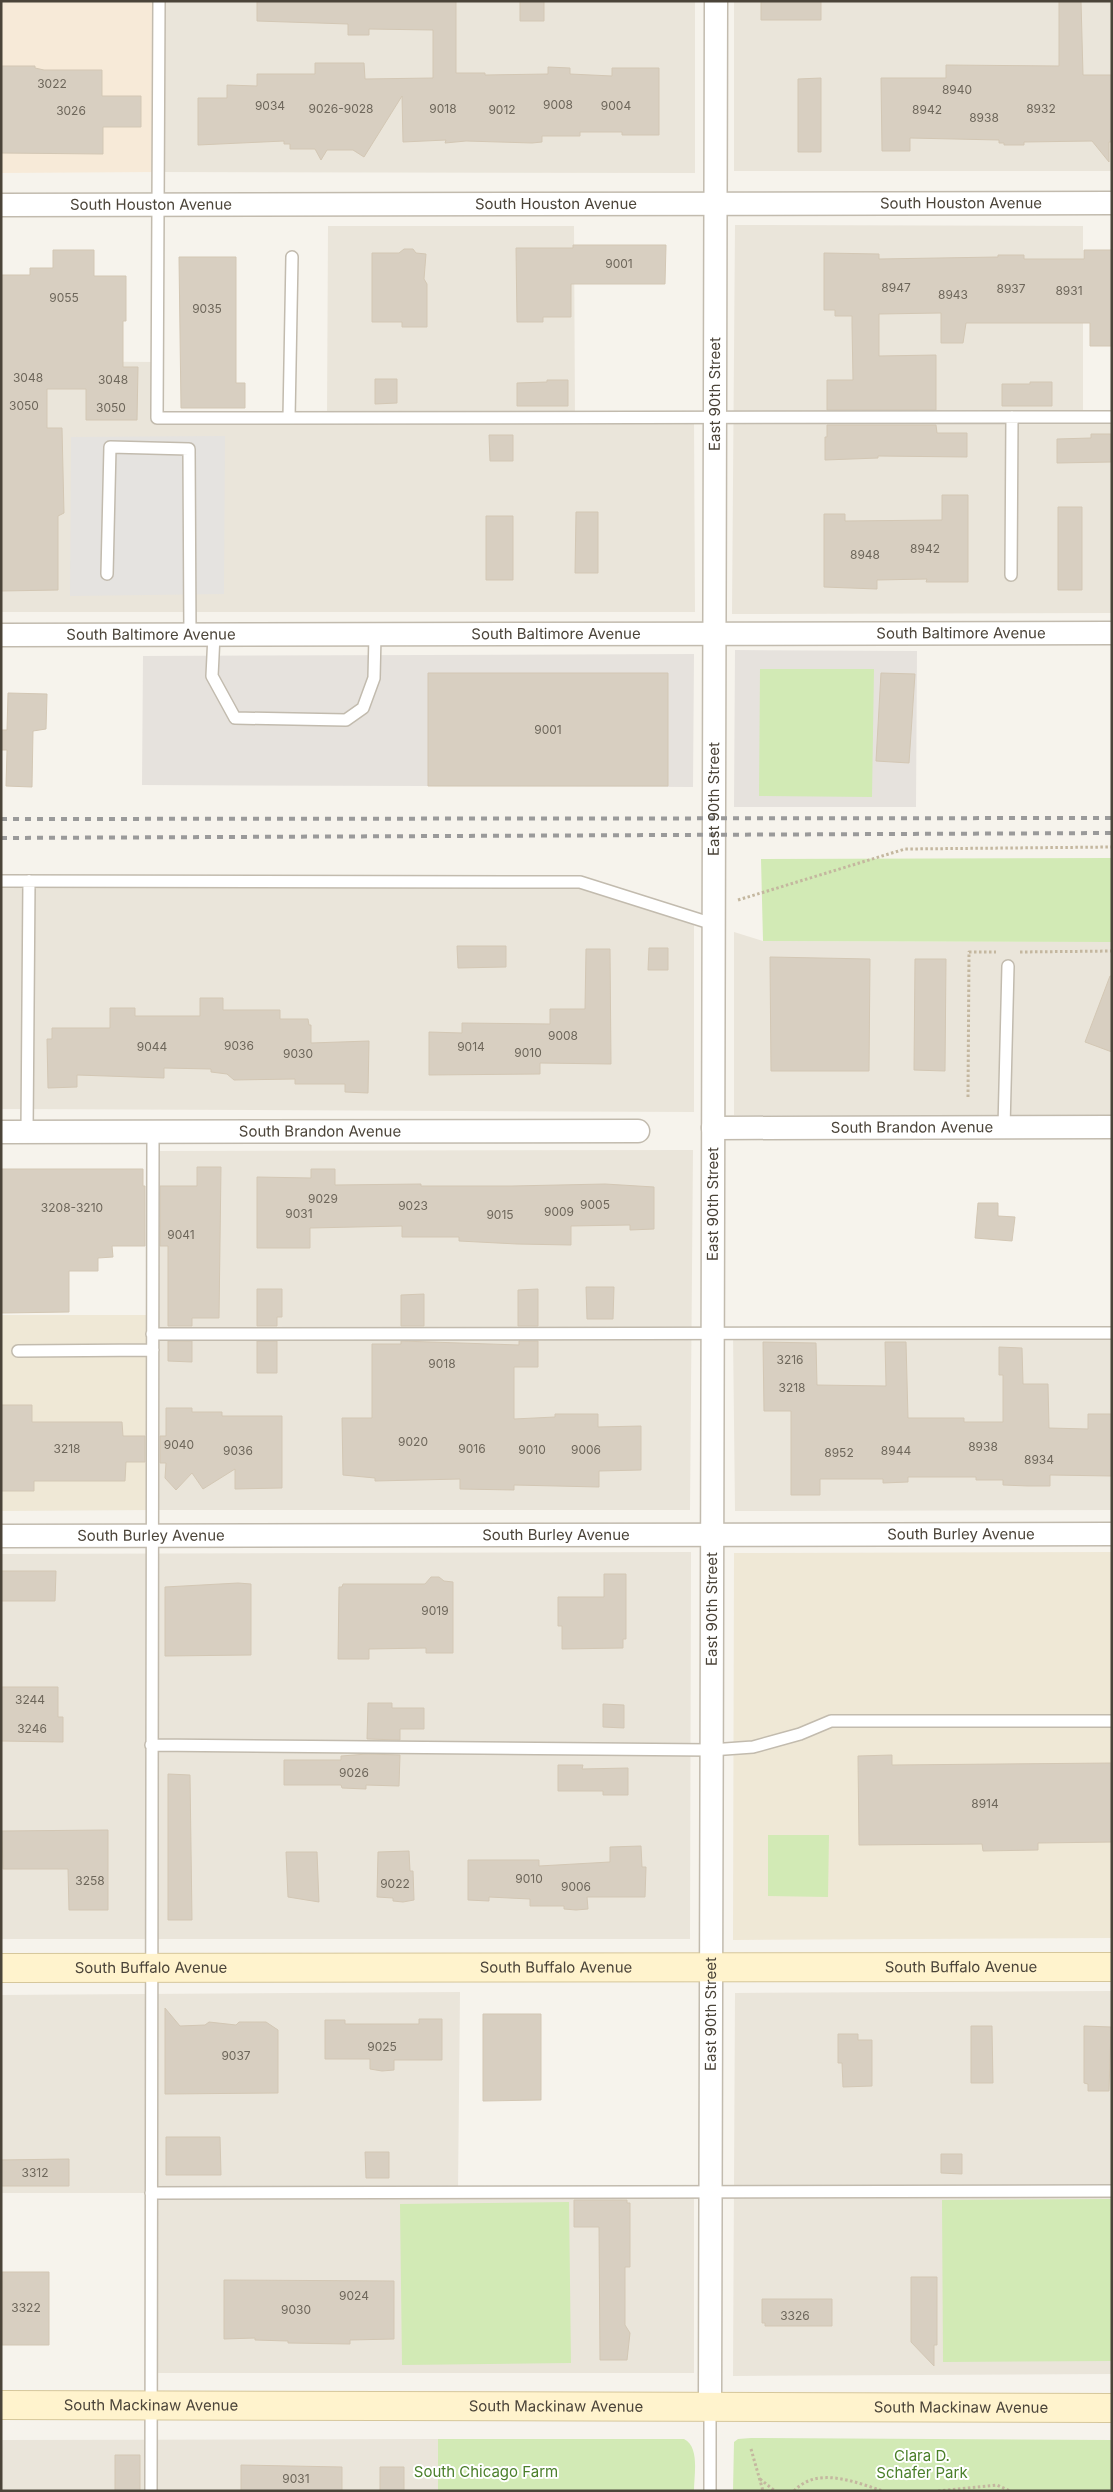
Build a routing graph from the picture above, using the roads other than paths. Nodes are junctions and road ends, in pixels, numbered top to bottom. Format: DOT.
graph roads {
  1 [pos="159,1"];
  2 [pos="716,1"];
  3 [pos="1112,203"];
  4 [pos="157,204"];
  5 [pos="715,204"];
  6 [pos="1,205"];
  7 [pos="292,257"];
  8 [pos="1012,417"];
  9 [pos="1112,417"];
  10 [pos="289,418"];
  11 [pos="715,418"];
  12 [pos="107,574"];
  13 [pos="1011,575"];
  14 [pos="1112,633"];
  15 [pos="1,635"];
  16 [pos="190,635"];
  17 [pos="214,635"];
  18 [pos="375,635"];
  19 [pos="714,635"];
  20 [pos="1,881"];
  21 [pos="29,881"];
  22 [pos="714,916"];
  23 [pos="1008,966"];
  24 [pos="713,1128"];
  25 [pos="1004,1128"];
  26 [pos="1112,1128"];
  27 [pos="1,1132"];
  28 [pos="27,1132"];
  29 [pos="152,1132"];
  30 [pos="638,1132"];
  31 [pos="1112,1332"];
  32 [pos="152,1334"];
  33 [pos="712,1334"];
  34 [pos="152,1350"];
  35 [pos="18,1351"];
  36 [pos="712,1534"];
  37 [pos="1112,1534"];
  38 [pos="1,1536"];
  39 [pos="152,1536"];
  40 [pos="1112,1721"];
  41 [pos="151,1745"];
  42 [pos="711,1750"];
  43 [pos="711,1966"];
  44 [pos="1112,1967"];
  45 [pos="1,1968"];
  46 [pos="152,1969"];
  47 [pos="710,2191"];
  48 [pos="1112,2191"];
  49 [pos="151,2193"];
  50 [pos="152,2404"];
  51 [pos="1,2405"];
  52 [pos="710,2408"];
  53 [pos="1112,2408"];
  54 [pos="151,2491"];
  55 [pos="710,2491"];
  1 -- 4 [label="lane"];
  2 -- 5 [label="street, East 90th Street"];
  3 -- 5 [label="street, South Houston Avenue"];
  4 -- 5 [label="street, South Houston Avenue"];
  4 -- 6 [label="street, South Houston Avenue"];
  4 -- 10 [label="lane"];
  5 -- 11 [label="street, East 90th Street"];
  7 -- 10 [label="lane"];
  8 -- 9 [label="lane"];
  8 -- 11 [label="lane"];
  8 -- 13 [label="lane"];
  10 -- 11 [label="lane"];
  11 -- 19 [label="street, East 90th Street"];
  12 -- 16 [label="lane"];
  14 -- 19 [label="street, South Baltimore Avenue"];
  15 -- 16 [label="street, South Baltimore Avenue"];
  16 -- 17 [label="street, South Baltimore Avenue"];
  17 -- 18 [label="street, South Baltimore Avenue"];
  17 -- 18 [label="lane"];
  18 -- 19 [label="street, South Baltimore Avenue"];
  19 -- 22 [label="street, East 90th Street"];
  20 -- 21 [label="lane"];
  21 -- 22 [label="lane"];
  21 -- 28 [label="lane"];
  22 -- 24 [label="street, East 90th Street"];
  23 -- 25 [label="lane"];
  24 -- 25 [label="street, South Brandon Avenue"];
  24 -- 33 [label="street, East 90th Street"];
  25 -- 26 [label="street, South Brandon Avenue"];
  27 -- 28 [label="street, South Brandon Avenue"];
  28 -- 29 [label="street, South Brandon Avenue"];
  29 -- 30 [label="street, South Brandon Avenue"];
  29 -- 32 [label="lane"];
  31 -- 33 [label="lane"];
  32 -- 33 [label="lane"];
  32 -- 34 [label="lane"];
  33 -- 36 [label="street, East 90th Street"];
  34 -- 35 [label="lane"];
  34 -- 39 [label="lane"];
  36 -- 37 [label="street, South Burley Avenue"];
  36 -- 39 [label="street, South Burley Avenue"];
  36 -- 42 [label="street, East 90th Street"];
  38 -- 39 [label="street, South Burley Avenue"];
  39 -- 41 [label="lane"];
  40 -- 42 [label="lane"];
  41 -- 42 [label="lane"];
  41 -- 46 [label="lane"];
  42 -- 43 [label="street, East 90th Street"];
  43 -- 44 [label="street, South Buffalo Avenue"];
  43 -- 46 [label="street, South Buffalo Avenue"];
  43 -- 47 [label="street, East 90th Street"];
  45 -- 46 [label="street, South Buffalo Avenue"];
  46 -- 49 [label="lane"];
  47 -- 48 [label="lane"];
  47 -- 49 [label="lane"];
  47 -- 52 [label="street, East 90th Street"];
  49 -- 50 [label="lane"];
  50 -- 51 [label="street, South Mackinaw Avenue"];
  50 -- 52 [label="street, South Mackinaw Avenue"];
  50 -- 54 [label="lane"];
  52 -- 53 [label="street, South Mackinaw Avenue"];
  52 -- 55 [label="lane"];
}
